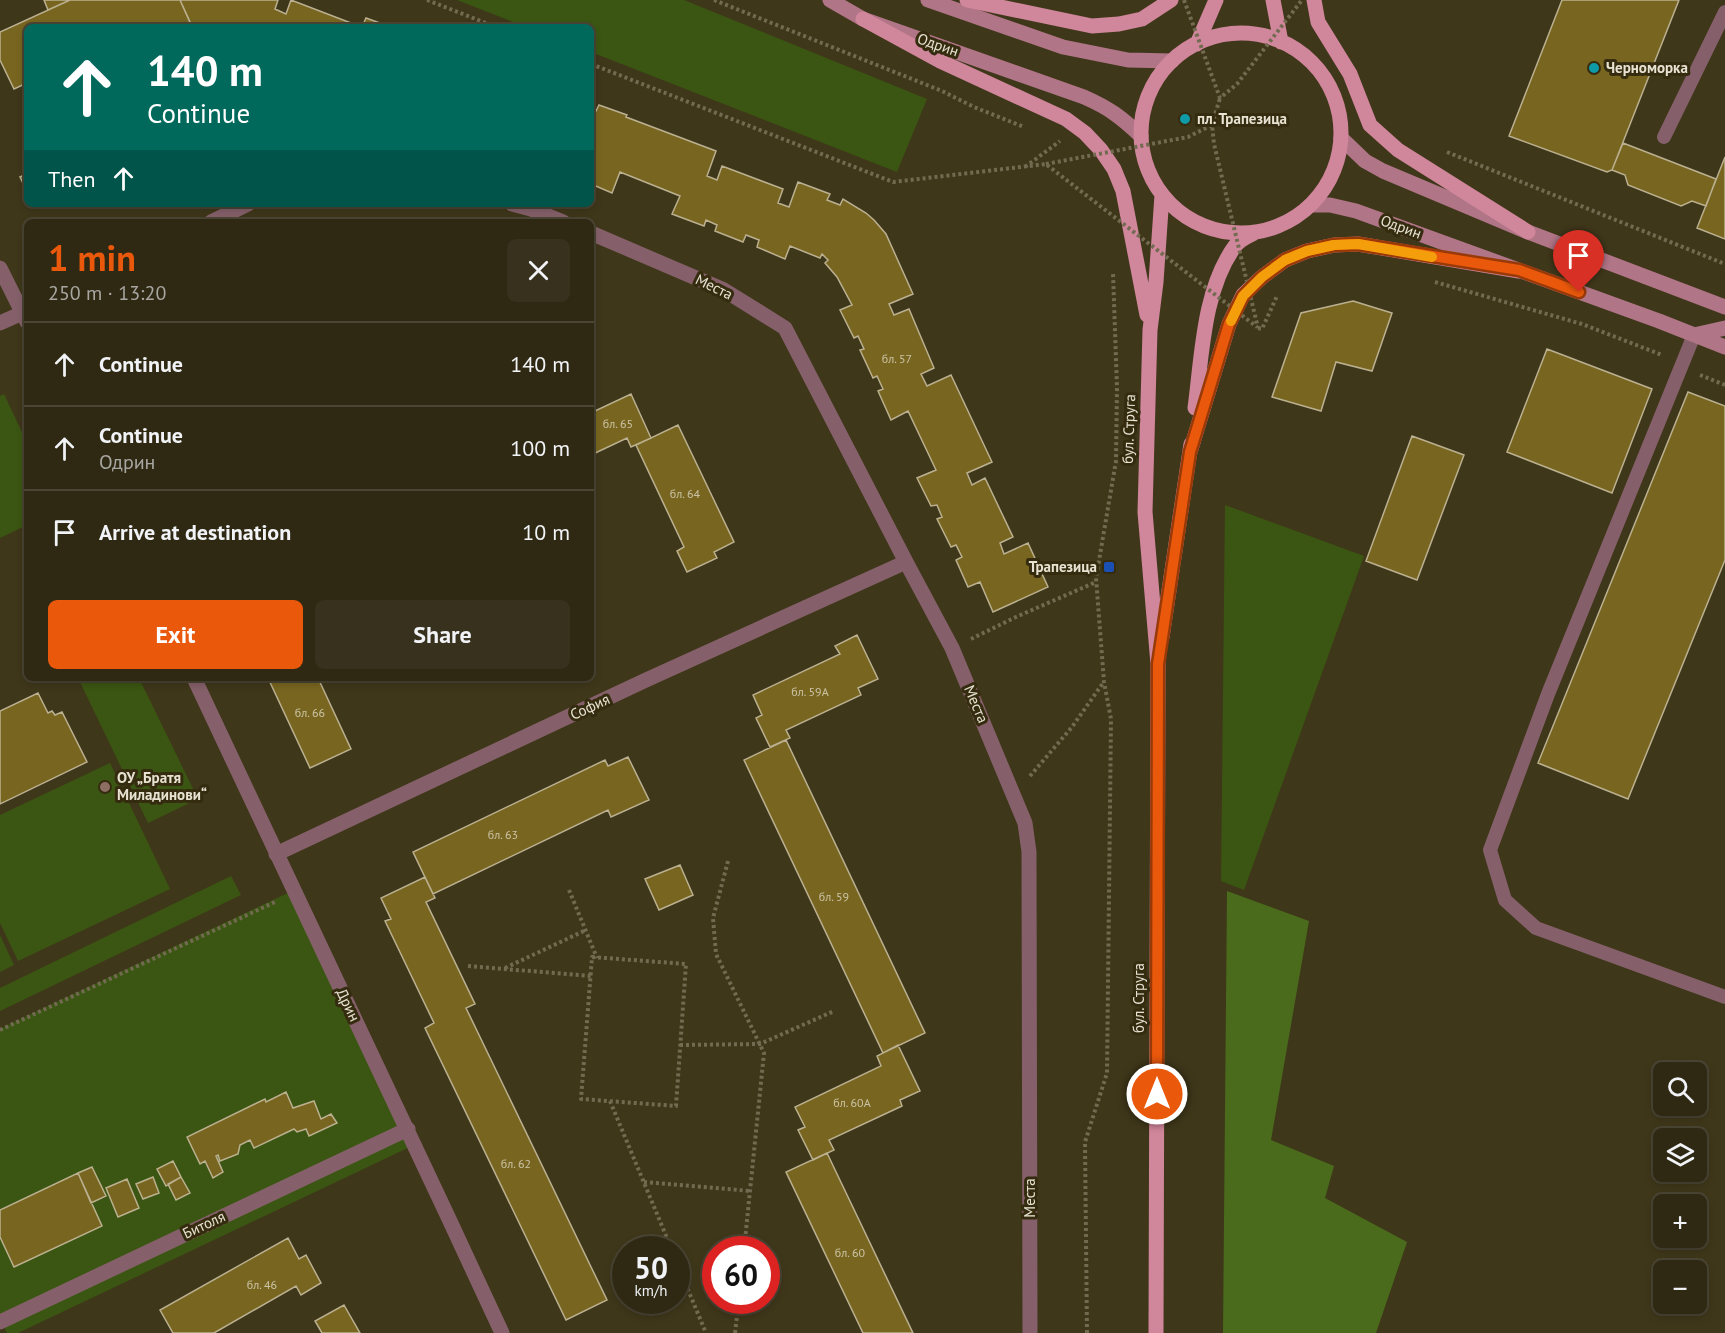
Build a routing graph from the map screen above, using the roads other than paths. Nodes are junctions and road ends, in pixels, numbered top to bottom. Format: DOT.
graph roads {
  1 [pos="830,0"];
  2 [pos="928,0"];
  3 [pos="967,0"];
  4 [pos="1171,0"];
  5 [pos="1216,0"];
  6 [pos="1273,0"];
  7 [pos="1314,0"];
  8 [pos="1725,12"];
  9 [pos="863,19"];
  10 [pos="1281,42"];
  11 [pos="1197,44"];
  12 [pos="1172,61"];
  13 [pos="1141,136"];
  14 [pos="1664,137"];
  15 [pos="1341,138"];
  16 [pos="1162,195"];
  17 [pos="1311,205"];
  18 [pos="242,207"];
  19 [pos="523,207"];
  20 [pos="217,219"];
  21 [pos="556,219"];
  22 [pos="1254,232"];
  23 [pos="1528,232"];
  24 [pos="594,234"];
  25 [pos="0,268"];
  26 [pos="1519,270"];
  27 [pos="1725,307"];
  28 [pos="24,311"];
  29 [pos="24,316"];
  30 [pos="0,323"];
  31 [pos="1725,328"];
  32 [pos="1150,330"];
  33 [pos="1694,335"];
  34 [pos="1725,347"];
  35 [pos="1190,452"];
  36 [pos="906,562"];
  37 [pos="1158,664"];
  38 [pos="195,681"];
  39 [pos="276,854"];
  40 [pos="1725,997"];
  41 [pos="408,1129"];
  42 [pos="0,1322"];
  43 [pos="502,1333"];
  44 [pos="1030,1333"];
  45 [pos="1156,1333"];
  1 -- 9 [label="main road, Одрин"];
  2 -- 12 [label="main road"];
  3 -- 4 [label="main road"];
  5 -- 11 [label="main road"];
  6 -- 10 [label="main road"];
  7 -- 23 [label="main road"];
  8 -- 14 [label="lane"];
  9 -- 13 [label="main road, Одрин"];
  9 -- 32 [label="main road"];
  10 -- 11 [label="main road"];
  10 -- 15 [label="main road"];
  11 -- 12 [label="main road"];
  12 -- 13 [label="main road"];
  13 -- 16 [label="main road"];
  15 -- 17 [label="main road"];
  15 -- 23 [label="main road"];
  16 -- 22 [label="main road"];
  16 -- 32 [label="main road, бул. Струга"];
  17 -- 22 [label="main road"];
  17 -- 26 [label="main road, Одрин"];
  18 -- 20 [label="street"];
  19 -- 21 [label="street"];
  22 -- 35 [label="main road, бул. Струга"];
  23 -- 27 [label="main road"];
  24 -- 36 [label="street, Места"];
  25 -- 28 [label="street"];
  26 -- 33 [label="main road, Одрин"];
  26 -- 35 [label="main road"];
  29 -- 30 [label="street"];
  31 -- 33 [label="main road"];
  32 -- 37 [label="main road, бул. Струга"];
  33 -- 34 [label="main road, Одрин"];
  33 -- 40 [label="lane"];
  35 -- 37 [label="main road, бул. Струга"];
  36 -- 39 [label="street, София"];
  36 -- 44 [label="street, Места"];
  37 -- 45 [label="main road, бул. Струга"];
  38 -- 39 [label="street, Дрин"];
  39 -- 41 [label="street, Дрин"];
  41 -- 42 [label="street, Битоля"];
  41 -- 43 [label="street, Дрин"];
}
